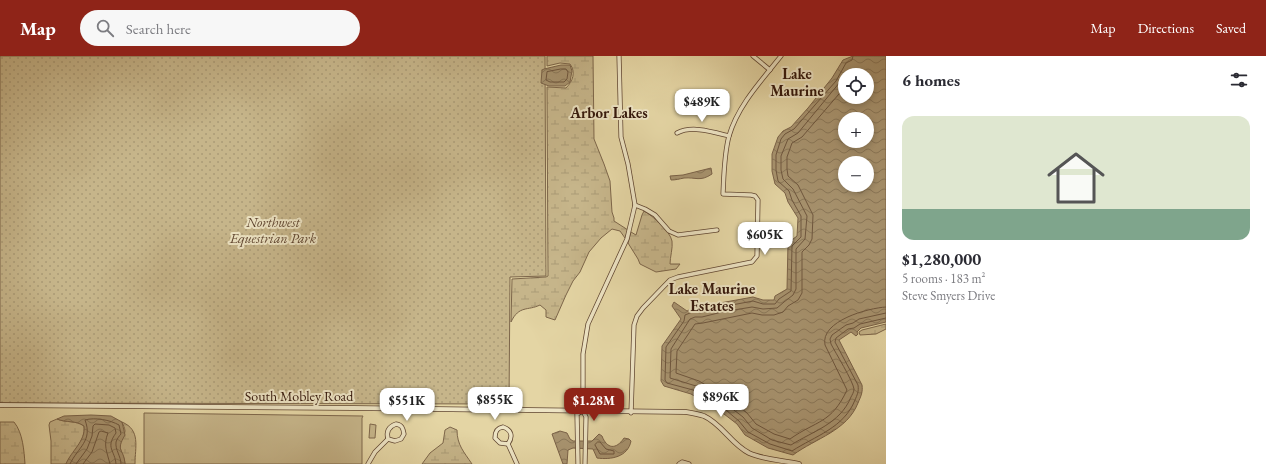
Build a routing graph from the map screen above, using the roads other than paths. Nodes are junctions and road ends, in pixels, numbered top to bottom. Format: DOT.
graph roads {
  1 [pos="619,56"];
  2 [pos="753,56"];
  3 [pos="781,56"];
  4 [pos="770,70"];
  5 [pos="677,133"];
  6 [pos="729,136"];
  7 [pos="635,205"];
  8 [pos="717,230"];
  9 [pos="0,406"];
  10 [pos="583,411"];
  11 [pos="631,413"];
  12 [pos="388,440"];
  13 [pos="508,444"];
  14 [pos="578,444"];
  15 [pos="586,444"];
  16 [pos="792,463"];
  17 [pos="368,464"];
  18 [pos="517,464"];
  19 [pos="578,464"];
  20 [pos="585,464"];
  21 [pos="679,464"];
  22 [pos="689,464"];
  23 [pos="799,464"];
  1 -- 7 [label="street"];
  2 -- 4 [label="street"];
  3 -- 4 [label="street"];
  4 -- 6 [label="street"];
  5 -- 6 [label="street"];
  6 -- 11 [label="street"];
  7 -- 8 [label="street"];
  7 -- 10 [label="street"];
  9 -- 10 [label="street, South Mobley Road"];
  10 -- 11 [label="street, South Mobley Road"];
  10 -- 14 [label="street"];
  10 -- 15 [label="street"];
  11 -- 16 [label="street, South Mobley Road"];
  12 -- 12 [label="street"];
  12 -- 17 [label="street"];
  13 -- 13 [label="street"];
  13 -- 18 [label="street"];
  14 -- 15 [label="street"];
  14 -- 19 [label="street"];
  15 -- 20 [label="street"];
  16 -- 23 [label="street, South Mobley Road"];
  21 -- 22 [label="street"];
}
